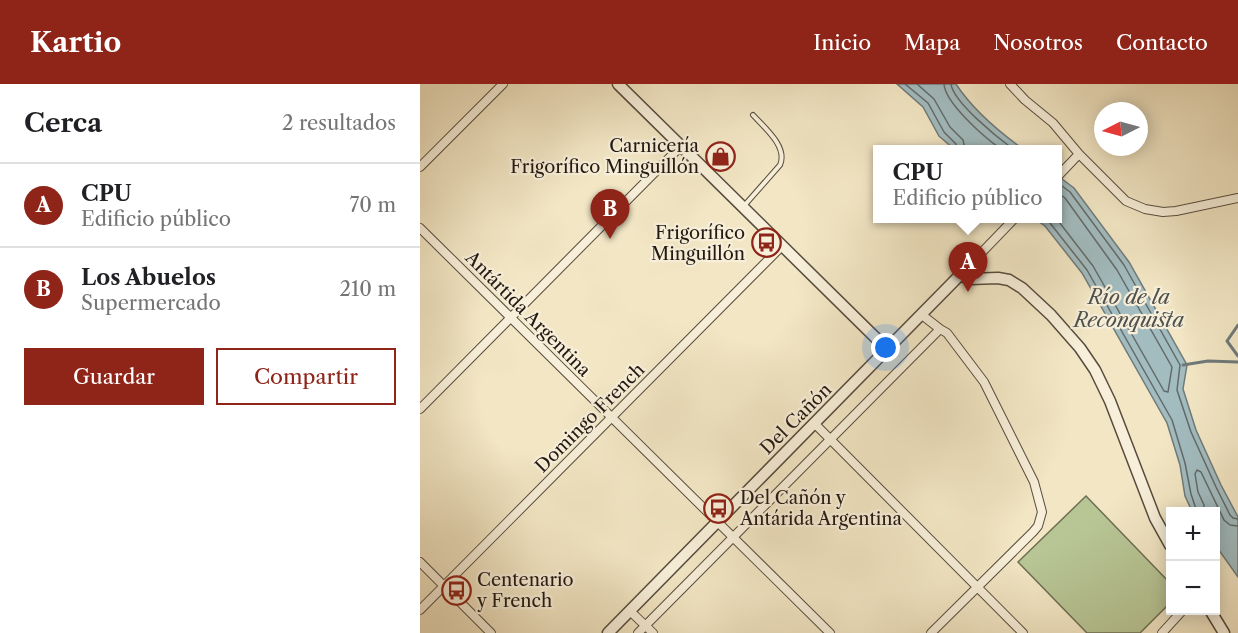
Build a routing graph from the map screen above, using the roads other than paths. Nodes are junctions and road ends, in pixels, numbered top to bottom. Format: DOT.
graph roads {
  1 [pos="502,84"];
  2 [pos="618,84"];
  3 [pos="1010,84"];
  4 [pos="753,115"];
  5 [pos="681,146"];
  6 [pos="1079,154"];
  7 [pos="420,166"];
  8 [pos="1062,172"];
  9 [pos="1238,198"];
  10 [pos="743,208"];
  11 [pos="1011,223"];
  12 [pos="420,228"];
  13 [pos="782,246"];
  14 [pos="960,276"];
  15 [pos="922,315"];
  16 [pos="511,318"];
  17 [pos="940,329"];
  18 [pos="887,350"];
  19 [pos="420,409"];
  20 [pos="612,418"];
  21 [pos="815,423"];
  22 [pos="831,440"];
  23 [pos="717,522"];
  24 [pos="733,538"];
  25 [pos="1166,538"];
  26 [pos="420,562"];
  27 [pos="445,586"];
  28 [pos="978,587"];
  29 [pos="420,610"];
  30 [pos="630,610"];
  31 [pos="1178,615"];
  32 [pos="1213,615"];
  33 [pos="646,626"];
  34 [pos="491,633"];
  35 [pos="608,633"];
  36 [pos="638,633"];
  37 [pos="653,633"];
  38 [pos="830,633"];
  39 [pos="931,633"];
  40 [pos="1023,633"];
  41 [pos="1162,633"];
  42 [pos="1224,633"];
  1 -- 7 [label="street"];
  2 -- 5 [label="street"];
  3 -- 6 [label="street"];
  4 -- 10 [label="lane"];
  5 -- 10 [label="street"];
  5 -- 16 [label="street"];
  6 -- 8 [label="street"];
  6 -- 9 [label="street"];
  10 -- 13 [label="street"];
  11 -- 14 [label="street, Del Cañón"];
  12 -- 16 [label="street, Antártida Argentina"];
  13 -- 18 [label="street"];
  13 -- 20 [label="street, Domingo French"];
  14 -- 15 [label="street, Del Cañón"];
  14 -- 25 [label="street"];
  15 -- 17 [label="street"];
  15 -- 18 [label="street, Del Cañón"];
  16 -- 19 [label="street"];
  16 -- 20 [label="street, Antártida Argentina"];
  17 -- 22 [label="street"];
  17 -- 28 [label="street"];
  18 -- 21 [label="street, Del Cañón"];
  20 -- 23 [label="street, Antártida Argentina"];
  20 -- 27 [label="street, Domingo French"];
  21 -- 22 [label="street"];
  21 -- 23 [label="street, Del Cañón"];
  22 -- 24 [label="street"];
  22 -- 28 [label="street"];
  23 -- 24 [label="street, Antártida Argentina"];
  23 -- 30 [label="street, Del Cañón"];
  24 -- 33 [label="street"];
  24 -- 38 [label="street, Antártida Argentina"];
  26 -- 27 [label="street"];
  27 -- 29 [label="street, Domingo French"];
  27 -- 34 [label="street"];
  28 -- 39 [label="street"];
  28 -- 40 [label="street"];
  30 -- 33 [label="street"];
  30 -- 35 [label="street, Del Cañón"];
  31 -- 41 [label="street"];
  32 -- 42 [label="street"];
  33 -- 36 [label="street"];
  33 -- 37 [label="street"];
}
